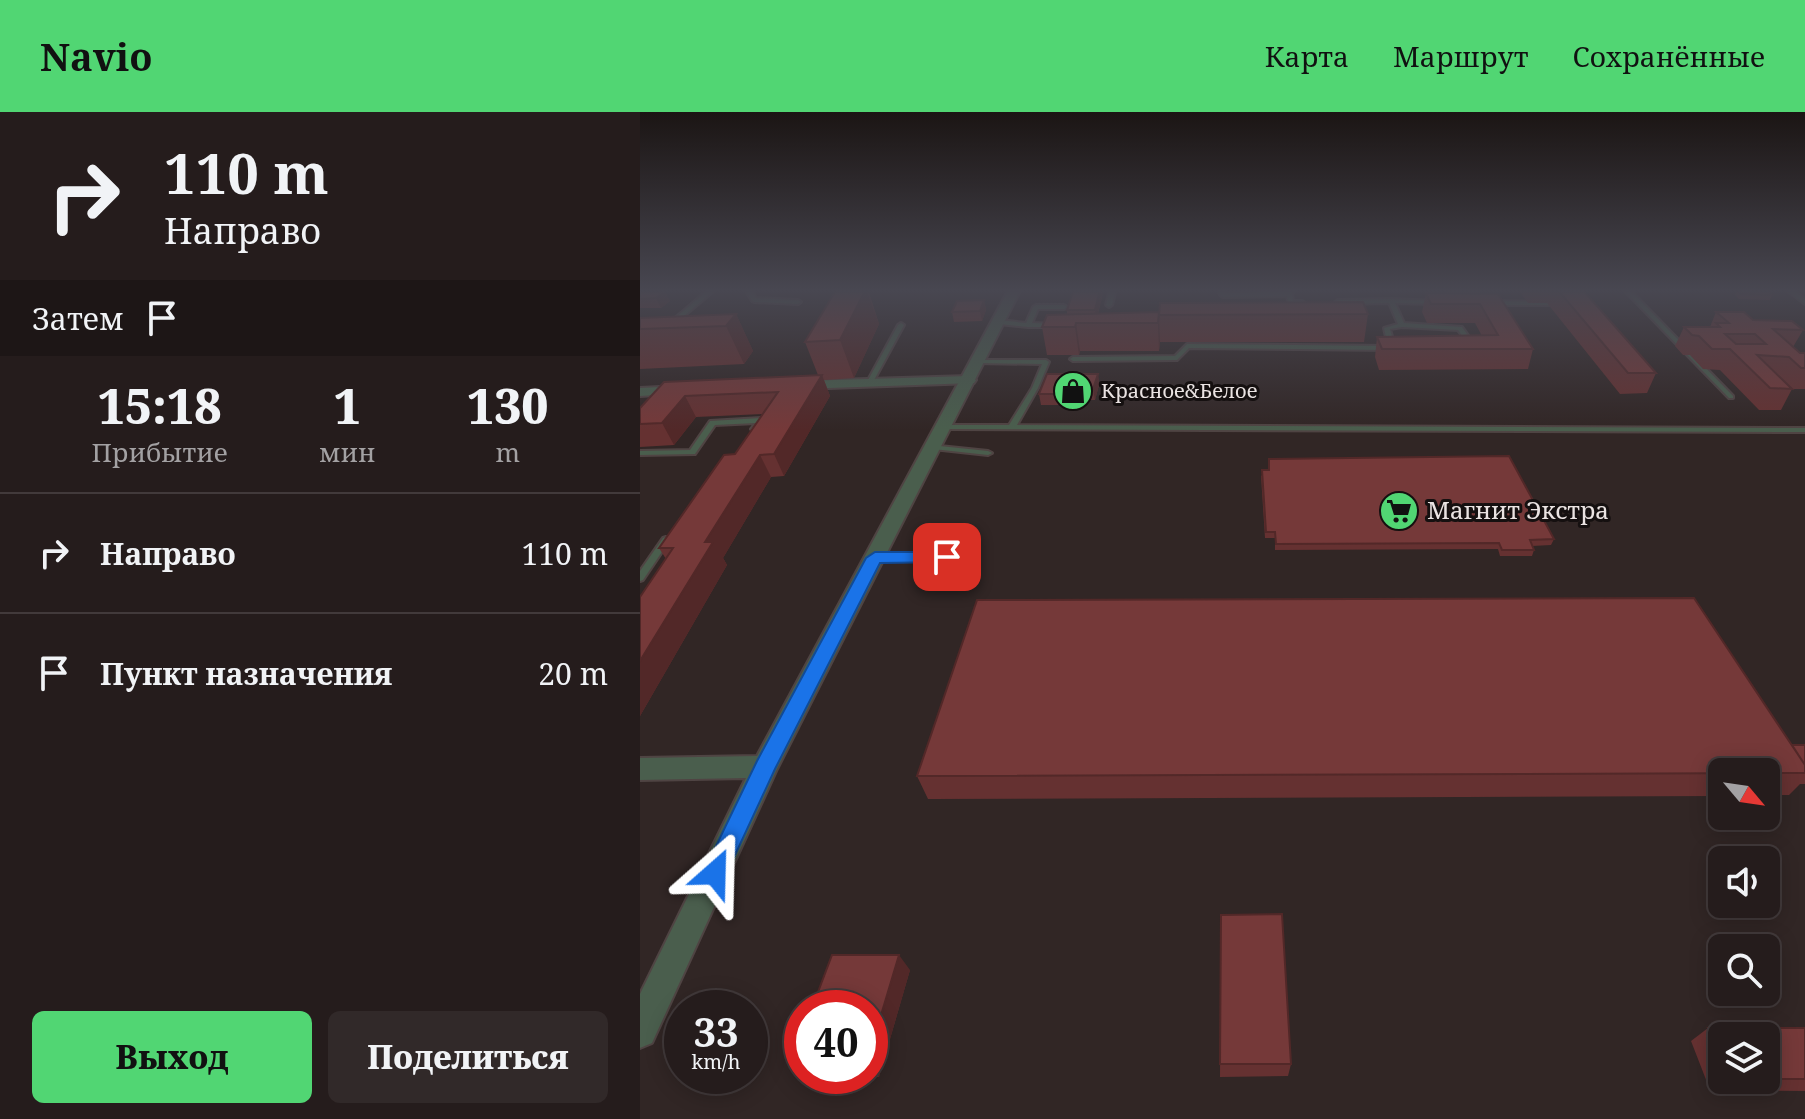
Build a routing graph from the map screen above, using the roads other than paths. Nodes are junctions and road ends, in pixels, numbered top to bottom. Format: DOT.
graph roads {
  1 [pos="895,336"];
  2 [pos="992,336"];
  3 [pos="1389,336"];
  4 [pos="1466,336"];
  5 [pos="1672,336"];
  6 [pos="1392,348"];
  7 [pos="1406,349"];
  8 [pos="1461,349"];
  9 [pos="1073,359"];
  10 [pos="978,362"];
  11 [pos="969,380"];
  12 [pos="870,382"];
  13 [pos="778,386"];
  14 [pos="702,389"];
  15 [pos="640,392"];
  16 [pos="1731,397"];
  17 [pos="1012,427"];
  18 [pos="1805,430"];
  19 [pos="938,437"];
  20 [pos="747,440"];
  21 [pos="640,453"];
  22 [pos="988,453"];
  23 [pos="672,531"];
  24 [pos="947,557"];
  25 [pos="875,558"];
  26 [pos="640,578"];
  27 [pos="765,767"];
  28 [pos="640,769"];
  29 [pos="640,1031"];
  1 -- 12 [label="lane"];
  2 -- 10 [label="street"];
  3 -- 6 [label="lane"];
  4 -- 8 [label="lane"];
  5 -- 16 [label="lane"];
  6 -- 7 [label="lane"];
  6 -- 9 [label="lane"];
  10 -- 11 [label="street"];
  10 -- 17 [label="lane"];
  11 -- 12 [label="street"];
  11 -- 19 [label="street"];
  12 -- 13 [label="street"];
  14 -- 15 [label="street"];
  17 -- 18 [label="lane"];
  17 -- 19 [label="lane"];
  19 -- 22 [label="lane"];
  19 -- 25 [label="street"];
  20 -- 21 [label="lane"];
  23 -- 26 [label="lane"];
  24 -- 25 [label="lane"];
  25 -- 27 [label="street"];
  27 -- 28 [label="street"];
  27 -- 29 [label="street"];
}
